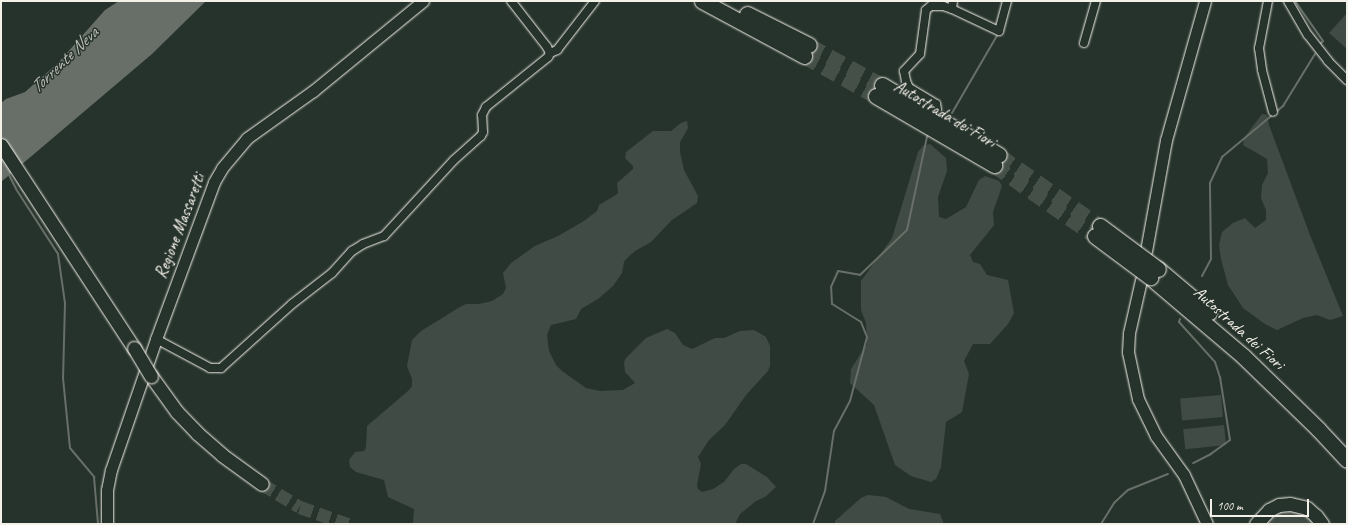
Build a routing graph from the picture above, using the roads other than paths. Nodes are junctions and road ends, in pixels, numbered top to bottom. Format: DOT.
graph roads {
  1 [pos="423,1"];
  2 [pos="511,1"];
  3 [pos="595,1"];
  4 [pos="702,1"];
  5 [pos="720,1"];
  6 [pos="1007,1"];
  7 [pos="1096,1"];
  8 [pos="1205,1"];
  9 [pos="1268,1"];
  10 [pos="1288,1"];
  11 [pos="953,5"];
  12 [pos="1084,43"];
  13 [pos="550,53"];
  14 [pos="1347,80"];
  15 [pos="879,90"];
  16 [pos="937,109"];
  17 [pos="1273,112"];
  18 [pos="1,145"];
  19 [pos="996,160"];
  20 [pos="1098,231"];
  21 [pos="1146,251"];
  22 [pos="1150,275"];
  23 [pos="156,339"];
  24 [pos="1347,447"];
  25 [pos="1347,460"];
  26 [pos="262,484"];
  27 [pos="108,524"];
  28 [pos="1207,524"];
  29 [pos="1256,524"];
  30 [pos="1322,524"];
  1 -- 23 [label="street, Regione Massaretti"];
  2 -- 13 [label="street"];
  3 -- 13 [label="street"];
  4 -- 5 [label="highway"];
  6 -- 11 [label="street"];
  7 -- 12 [label="street"];
  8 -- 21 [label="street"];
  9 -- 17 [label="street"];
  10 -- 14 [label="street"];
  11 -- 16 [label="street"];
  13 -- 23 [label="street"];
  15 -- 19 [label="highway, Autostrada dei Fiori"];
  18 -- 26 [label="main road, bridge"];
  20 -- 22 [label="highway, Autostrada dei Fiori, bridge"];
  22 -- 24 [label="highway, Autostrada dei Fiori"];
  22 -- 25 [label="highway, Autostrada dei Fiori"];
  22 -- 28 [label="street"];
  23 -- 27 [label="street, Regione Massaretti"];
  29 -- 30 [label="main road"];
}
